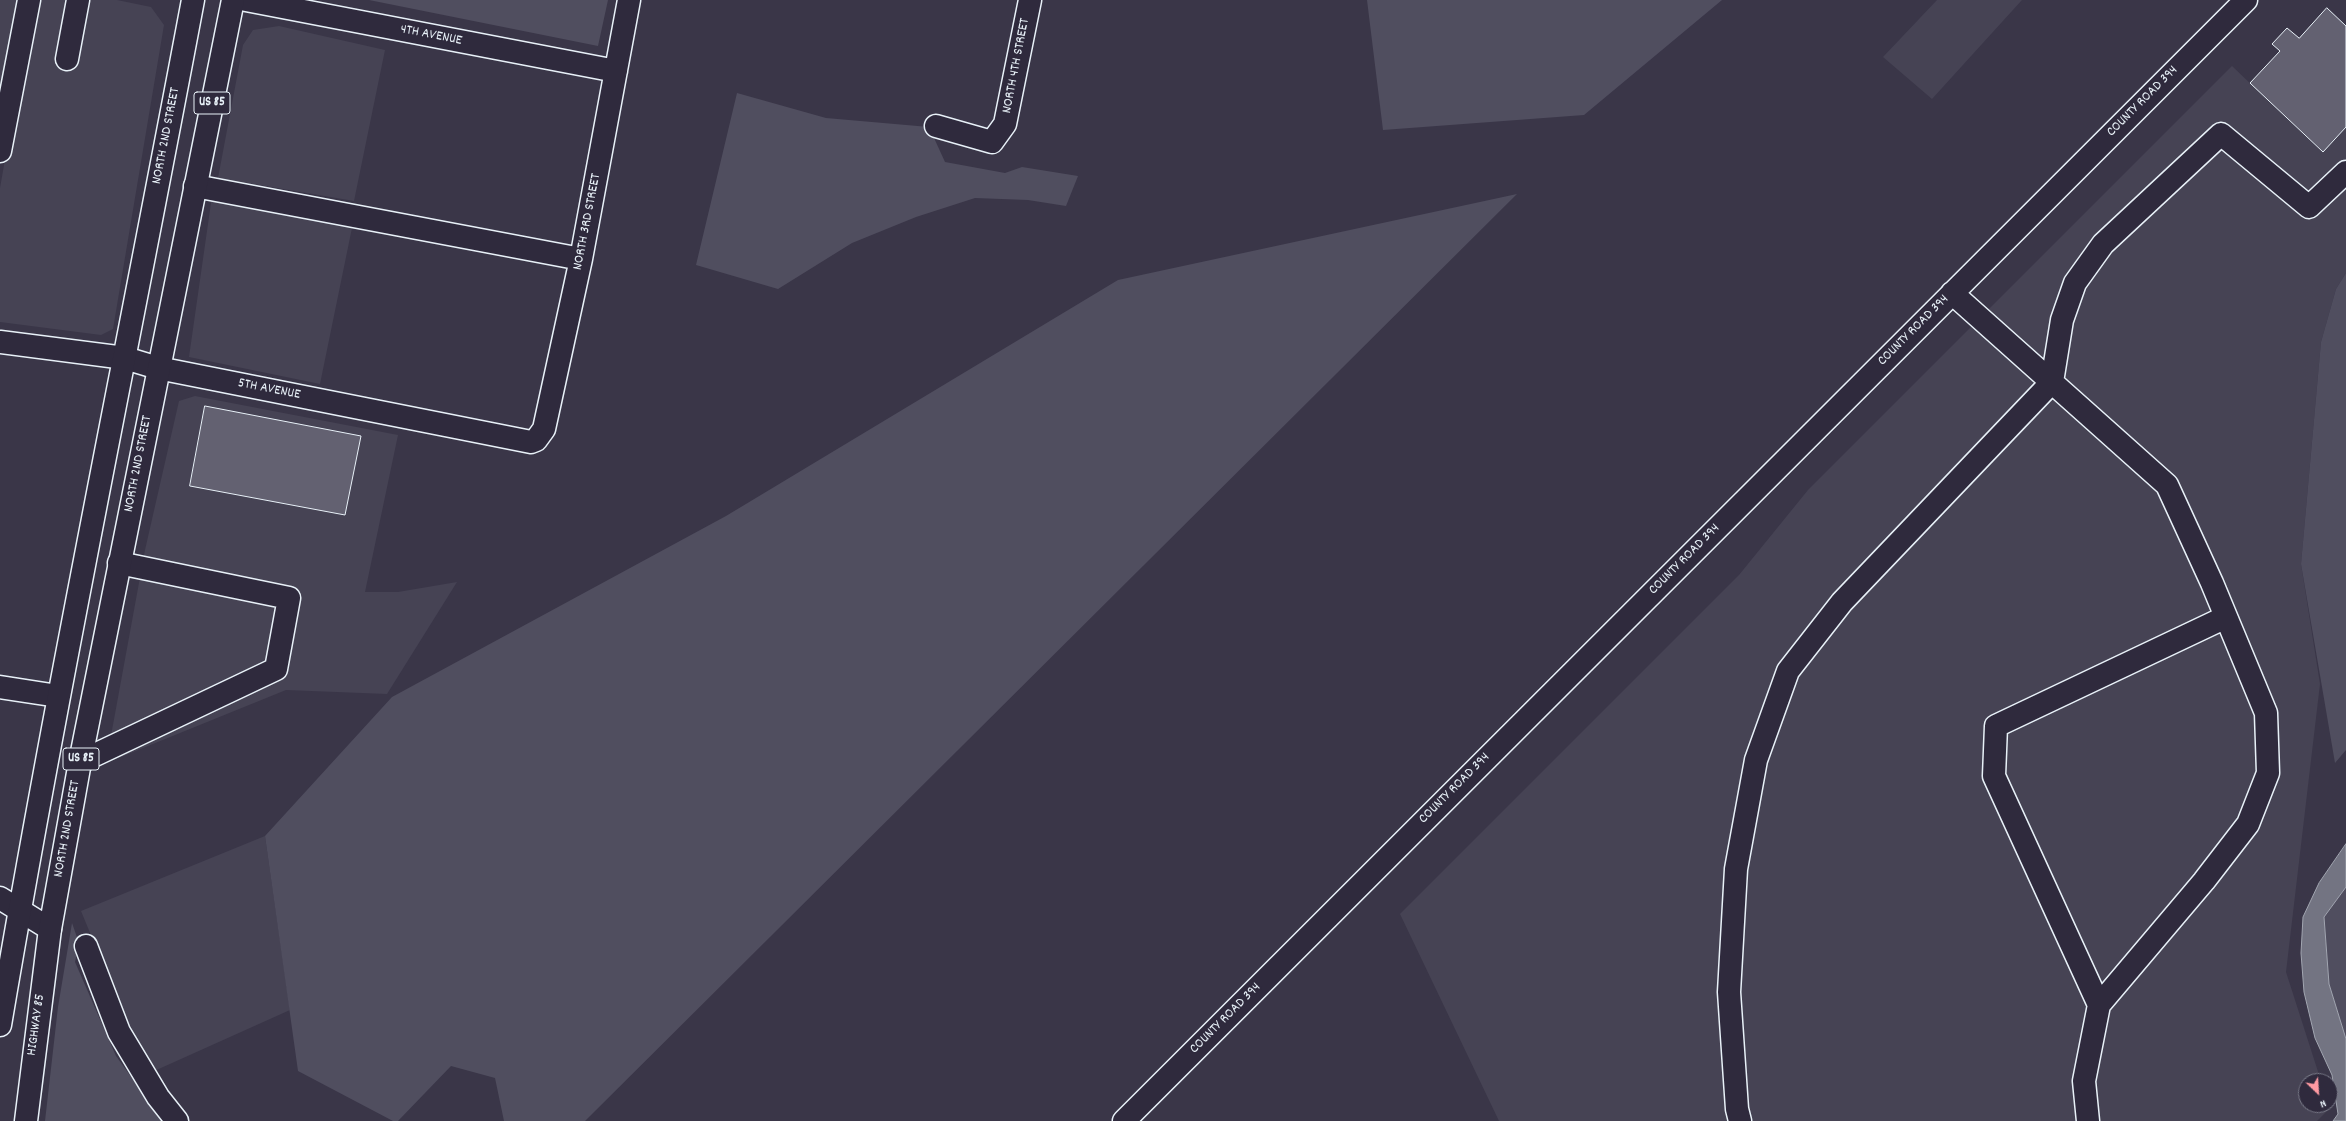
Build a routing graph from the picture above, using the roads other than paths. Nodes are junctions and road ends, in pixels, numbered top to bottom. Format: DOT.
graph roads {
  1 [pos="29,0"];
  2 [pos="78,0"];
  3 [pos="193,0"];
  4 [pos="233,0"];
  5 [pos="246,0"];
  6 [pos="629,0"];
  7 [pos="1030,0"];
  8 [pos="2246,0"];
  9 [pos="67,59"];
  10 [pos="616,71"];
  11 [pos="936,126"];
  12 [pos="0,151"];
  13 [pos="2346,172"];
  14 [pos="195,186"];
  15 [pos="581,259"];
  16 [pos="1952,293"];
  17 [pos="0,342"];
  18 [pos="126,358"];
  19 [pos="158,368"];
  20 [pos="2052,382"];
  21 [pos="536,440"];
  22 [pos="119,563"];
  23 [pos="2226,617"];
  24 [pos="0,687"];
  25 [pos="58,696"];
  26 [pos="80,762"];
  27 [pos="0,898"];
  28 [pos="20,909"];
  29 [pos="50,929"];
  30 [pos="86,946"];
  31 [pos="2100,1005"];
  32 [pos="0,1025"];
  33 [pos="26,1121"];
  34 [pos="177,1121"];
  35 [pos="1124,1121"];
  36 [pos="1740,1121"];
  37 [pos="2088,1121"];
  1 -- 12 [label="main road"];
  2 -- 9 [label="main road"];
  3 -- 18 [label="main road, NORTH 2ND STREET / US 85"];
  4 -- 14 [label="main road, NORTH 2ND STREET / US 85"];
  5 -- 10 [label="main road, 4TH AVENUE"];
  6 -- 10 [label="main road, NORTH 3RD STREET"];
  7 -- 11 [label="main road, NORTH 4TH STREET"];
  8 -- 16 [label="main road, COUNTY ROAD 394"];
  10 -- 15 [label="main road, NORTH 3RD STREET"];
  13 -- 20 [label="main road"];
  14 -- 15 [label="main road"];
  14 -- 19 [label="main road, NORTH 2ND STREET / US 85"];
  15 -- 21 [label="main road, NORTH 3RD STREET"];
  16 -- 20 [label="main road"];
  16 -- 35 [label="main road, COUNTY ROAD 394"];
  17 -- 18 [label="main road, 5TH AVENUE"];
  18 -- 19 [label="main road, 5TH AVENUE"];
  18 -- 25 [label="main road, NORTH 2ND STREET / US 85"];
  19 -- 21 [label="main road, 5TH AVENUE"];
  19 -- 22 [label="main road, NORTH 2ND STREET / US 85"];
  20 -- 23 [label="main road"];
  20 -- 36 [label="main road"];
  22 -- 26 [label="main road, NORTH 2ND STREET / US 85"];
  22 -- 26 [label="main road"];
  23 -- 31 [label="main road"];
  23 -- 31 [label="main road"];
  24 -- 25 [label="main road"];
  25 -- 28 [label="main road, NORTH 2ND STREET / US 85"];
  26 -- 29 [label="main road, NORTH 2ND STREET / US 85"];
  27 -- 28 [label="main road"];
  28 -- 29 [label="main road"];
  28 -- 32 [label="main road, US 85"];
  29 -- 33 [label="main road, HIGHWAY 85 / US 85"];
  30 -- 34 [label="main road"];
  31 -- 37 [label="main road"];
}
